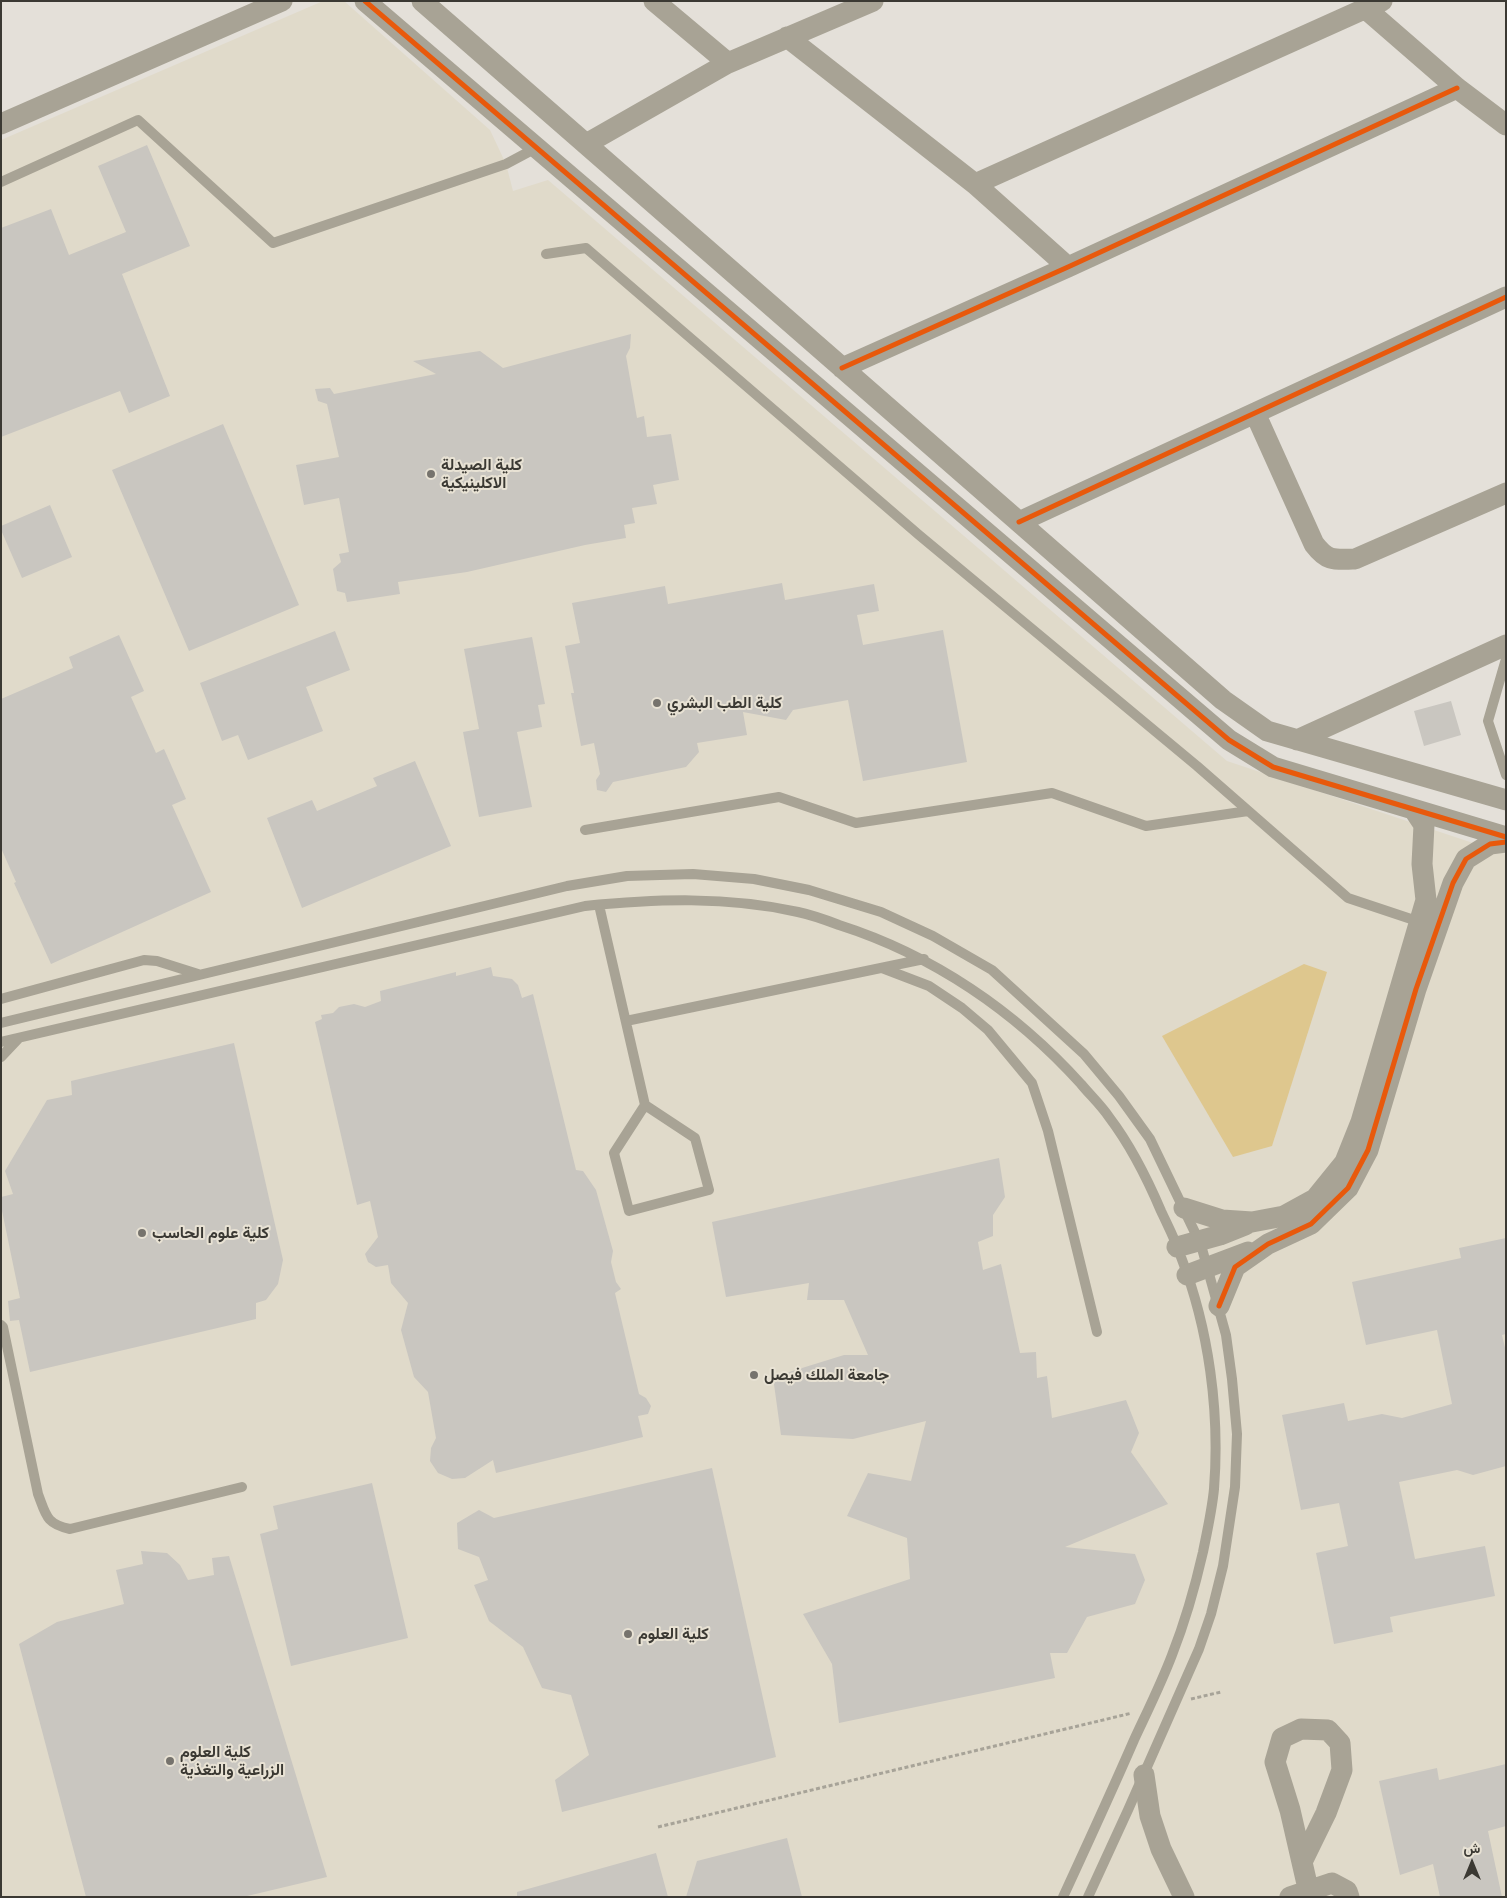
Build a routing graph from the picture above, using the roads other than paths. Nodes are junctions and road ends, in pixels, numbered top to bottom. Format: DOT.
graph roads {
  1 [pos="282,1"];
  2 [pos="365,1"];
  3 [pos="422,1"];
  4 [pos="654,1"];
  5 [pos="873,1"];
  6 [pos="1374,5"];
  7 [pos="259,6"];
  8 [pos="787,37"];
  9 [pos="728,63"];
  10 [pos="1457,88"];
  11 [pos="1,124"];
  12 [pos="1506,125"];
  13 [pos="586,144"];
  14 [pos="536,148"];
  15 [pos="1,182"];
  16 [pos="975,184"];
  17 [pos="546,254"];
  18 [pos="1068,267"];
  19 [pos="1506,297"];
  20 [pos="842,368"];
  21 [pos="1255,413"];
  22 [pos="1506,493"];
  23 [pos="1019,522"];
  24 [pos="1506,645"];
  25 [pos="1506,659"];
  26 [pos="1298,740"];
  27 [pos="1506,775"];
  28 [pos="1506,800"];
  29 [pos="1414,810"];
  30 [pos="1248,811"];
  31 [pos="585,830"];
  32 [pos="1506,837"];
  33 [pos="1506,842"];
  34 [pos="598,905"];
  35 [pos="1420,922"];
  36 [pos="924,959"];
  37 [pos="882,968"];
  38 [pos="199,974"];
  39 [pos="1,999"];
  40 [pos="626,1021"];
  41 [pos="1,1023"];
  42 [pos="18,1039"];
  43 [pos="1,1042"];
  44 [pos="1,1057"];
  45 [pos="645,1105"];
  46 [pos="1184,1208"];
  47 [pos="1252,1222"];
  48 [pos="1199,1241"];
  49 [pos="1177,1247"];
  50 [pos="1264,1247"];
  51 [pos="1207,1267"];
  52 [pos="1187,1275"];
  53 [pos="1218,1306"];
  54 [pos="1,1326"];
  55 [pos="1097,1332"];
  56 [pos="242,1487"];
  57 [pos="1144,1775"];
  58 [pos="1302,1862"];
  59 [pos="1303,1895"];
  60 [pos="1063,1897"];
  61 [pos="1088,1897"];
  62 [pos="1184,1897"];
  63 [pos="1349,1897"];
  1 -- 7 [label="street"];
  2 -- 14 [label="street"];
  3 -- 13 [label="street"];
  4 -- 9 [label="street"];
  5 -- 8 [label="street"];
  6 -- 10 [label="street"];
  6 -- 16 [label="street"];
  7 -- 11 [label="street"];
  8 -- 9 [label="street"];
  8 -- 16 [label="street"];
  9 -- 13 [label="street"];
  10 -- 12 [label="street"];
  10 -- 18 [label="street"];
  13 -- 20 [label="street"];
  14 -- 15 [label="lane"];
  14 -- 29 [label="street"];
  16 -- 18 [label="street"];
  17 -- 30 [label="lane"];
  18 -- 20 [label="street"];
  19 -- 21 [label="street"];
  20 -- 23 [label="street"];
  21 -- 22 [label="street"];
  21 -- 23 [label="street"];
  23 -- 26 [label="street"];
  24 -- 26 [label="street"];
  25 -- 27 [label="lane"];
  26 -- 28 [label="street"];
  29 -- 32 [label="street"];
  29 -- 35 [label="street"];
  30 -- 31 [label="lane"];
  30 -- 35 [label="lane"];
  33 -- 50 [label="street"];
  34 -- 36 [label="lane"];
  34 -- 40 [label="lane"];
  34 -- 42 [label="lane"];
  35 -- 47 [label="street"];
  36 -- 37 [label="lane"];
  36 -- 49 [label="lane"];
  37 -- 40 [label="lane"];
  37 -- 55 [label="lane"];
  38 -- 39 [label="lane"];
  38 -- 41 [label="lane"];
  38 -- 46 [label="lane"];
  40 -- 45 [label="lane"];
  42 -- 43 [label="lane"];
  42 -- 44 [label="lane"];
  45 -- 45 [label="lane"];
  46 -- 47 [label="street"];
  46 -- 48 [label="lane"];
  47 -- 48 [label="street"];
  48 -- 49 [label="street"];
  48 -- 51 [label="lane"];
  49 -- 52 [label="lane"];
  50 -- 51 [label="street"];
  50 -- 53 [label="street"];
  51 -- 52 [label="street"];
  51 -- 53 [label="lane"];
  52 -- 60 [label="lane"];
  53 -- 57 [label="lane"];
  54 -- 56 [label="lane"];
  57 -- 61 [label="lane"];
  57 -- 62 [label="street"];
  58 -- 58 [label="street"];
  58 -- 59 [label="street"];
  59 -- 63 [label="street"];
}
